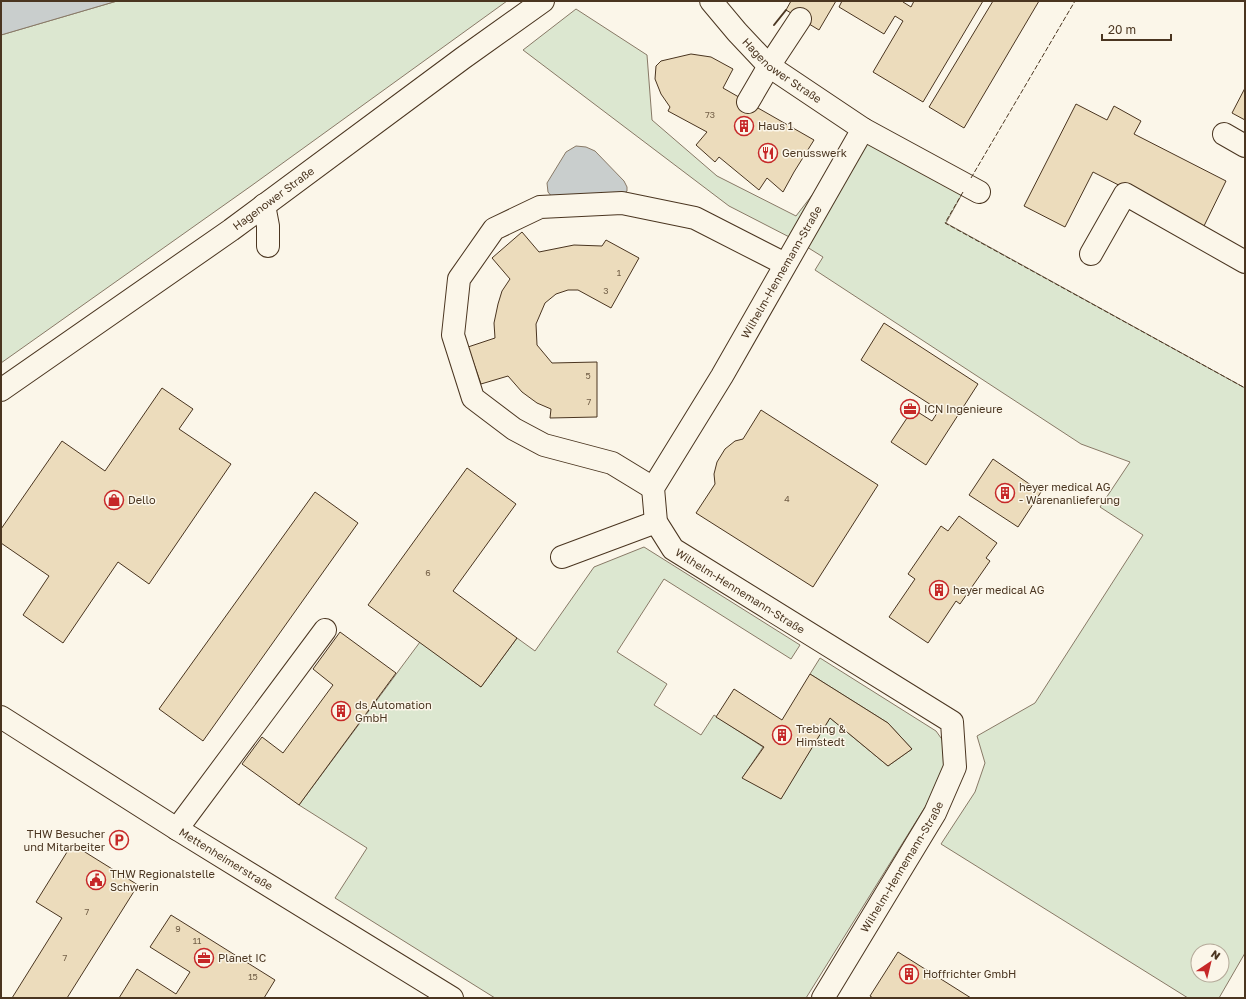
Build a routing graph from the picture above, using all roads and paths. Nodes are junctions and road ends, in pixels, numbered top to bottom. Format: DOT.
graph roads {
  1 [pos="542,1"];
  2 [pos="711,1"];
  3 [pos="800,19"];
  4 [pos="769,66"];
  5 [pos="748,102"];
  6 [pos="863,129"];
  7 [pos="1224,134"];
  8 [pos="1245,146"];
  9 [pos="979,192"];
  10 [pos="264,206"];
  11 [pos="268,246"];
  12 [pos="1091,254"];
  13 [pos="1245,262"];
  14 [pos="786,264"];
  15 [pos="1,390"];
  16 [pos="653,488"];
  17 [pos="656,522"];
  18 [pos="562,557"];
  19 [pos="325,630"];
  20 [pos="1,717"];
  21 [pos="177,829"];
  22 [pos="826,997"];
  23 [pos="452,998"];
  1 -- 10 [label="street, Hagenower Straße"];
  2 -- 4 [label="street, Hagenower Straße"];
  3 -- 4 [label="street"];
  4 -- 5 [label="street"];
  4 -- 6 [label="street, Hagenower Straße"];
  6 -- 9 [label="street, Hagenower Straße"];
  6 -- 14 [label="street, Wilhelm-Hennemann-Straße"];
  7 -- 8 [label="street"];
  10 -- 11 [label="street"];
  10 -- 15 [label="street, Hagenower Straße"];
  12 -- 13 [label="street"];
  14 -- 16 [label="street, Wilhelm-Hennemann-Straße"];
  14 -- 16 [label="street"];
  16 -- 17 [label="street, Wilhelm-Hennemann-Straße"];
  17 -- 18 [label="street"];
  17 -- 22 [label="street, Wilhelm-Hennemann-Straße"];
  19 -- 21 [label="street"];
  20 -- 21 [label="street, Mettenheimerstraße"];
  21 -- 23 [label="street, Mettenheimerstraße"];
}
